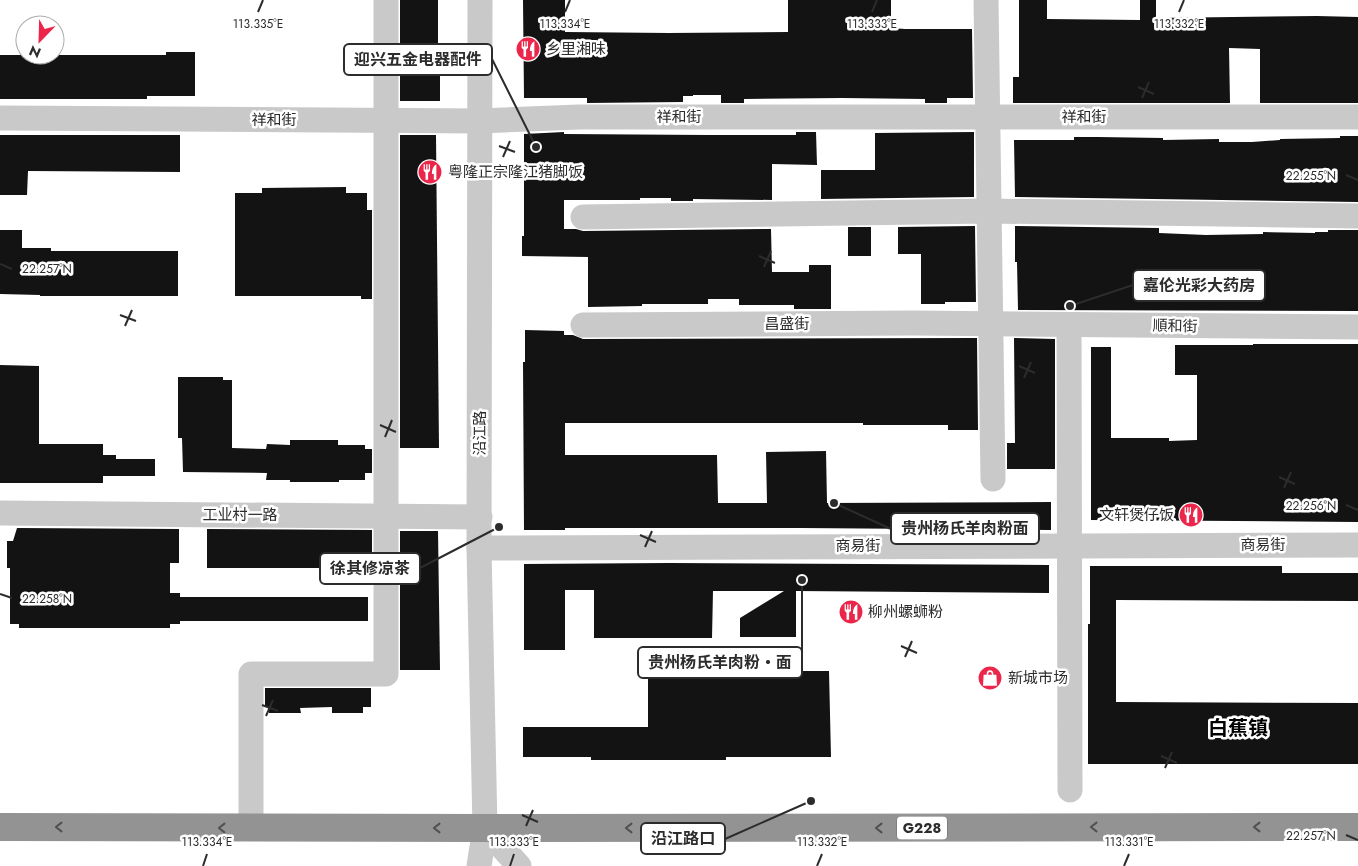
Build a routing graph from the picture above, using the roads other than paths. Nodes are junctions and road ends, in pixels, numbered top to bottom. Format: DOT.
graph roads {
  1 [pos="386,0"];
  2 [pos="480,0"];
  3 [pos="986,0"];
  4 [pos="988,117"];
  5 [pos="1358,117"];
  6 [pos="0,118"];
  7 [pos="386,121"];
  8 [pos="479,121"];
  9 [pos="989,211"];
  10 [pos="1358,216"];
  11 [pos="583,217"];
  12 [pos="991,324"];
  13 [pos="583,325"];
  14 [pos="1069,325"];
  15 [pos="1358,327"];
  16 [pos="993,479"];
  17 [pos="0,513"];
  18 [pos="386,516"];
  19 [pos="480,517"];
  20 [pos="1358,545"];
  21 [pos="1070,546"];
  22 [pos="479,548"];
  23 [pos="1070,790"];
  24 [pos="0,827"];
  25 [pos="1358,827"];
  26 [pos="251,828"];
  27 [pos="485,828"];
  28 [pos="479,866"];
  29 [pos="519,866"];
  1 -- 7 [label="street"];
  2 -- 8 [label="street, 沿江路"];
  3 -- 4 [label="street"];
  4 -- 5 [label="street, 祥和街"];
  4 -- 8 [label="street, 祥和街"];
  4 -- 9 [label="street"];
  6 -- 7 [label="street, 祥和街"];
  7 -- 8 [label="street, 祥和街"];
  7 -- 18 [label="street"];
  8 -- 19 [label="street, 沿江路"];
  9 -- 10 [label="street"];
  9 -- 11 [label="street"];
  9 -- 12 [label="street"];
  12 -- 13 [label="street, 昌盛街"];
  12 -- 14 [label="street, 順和街"];
  12 -- 16 [label="street"];
  14 -- 15 [label="street, 順和街"];
  14 -- 21 [label="street"];
  17 -- 18 [label="street, 工业村一路"];
  18 -- 19 [label="street, 工业村一路"];
  18 -- 26 [label="street"];
  19 -- 22 [label="street, 沿江路"];
  20 -- 21 [label="street, 商易街"];
  21 -- 22 [label="street, 商易街"];
  21 -- 23 [label="street"];
  22 -- 27 [label="street, 沿江路"];
  26 -- 24 [label="highway, G228, one-way"];
  25 -- 27 [label="highway, G228, one-way"];
  27 -- 26 [label="highway, G228, one-way"];
  27 -- 28 [label="street, 沿江路"];
  27 -- 29 [label="street"];
}
